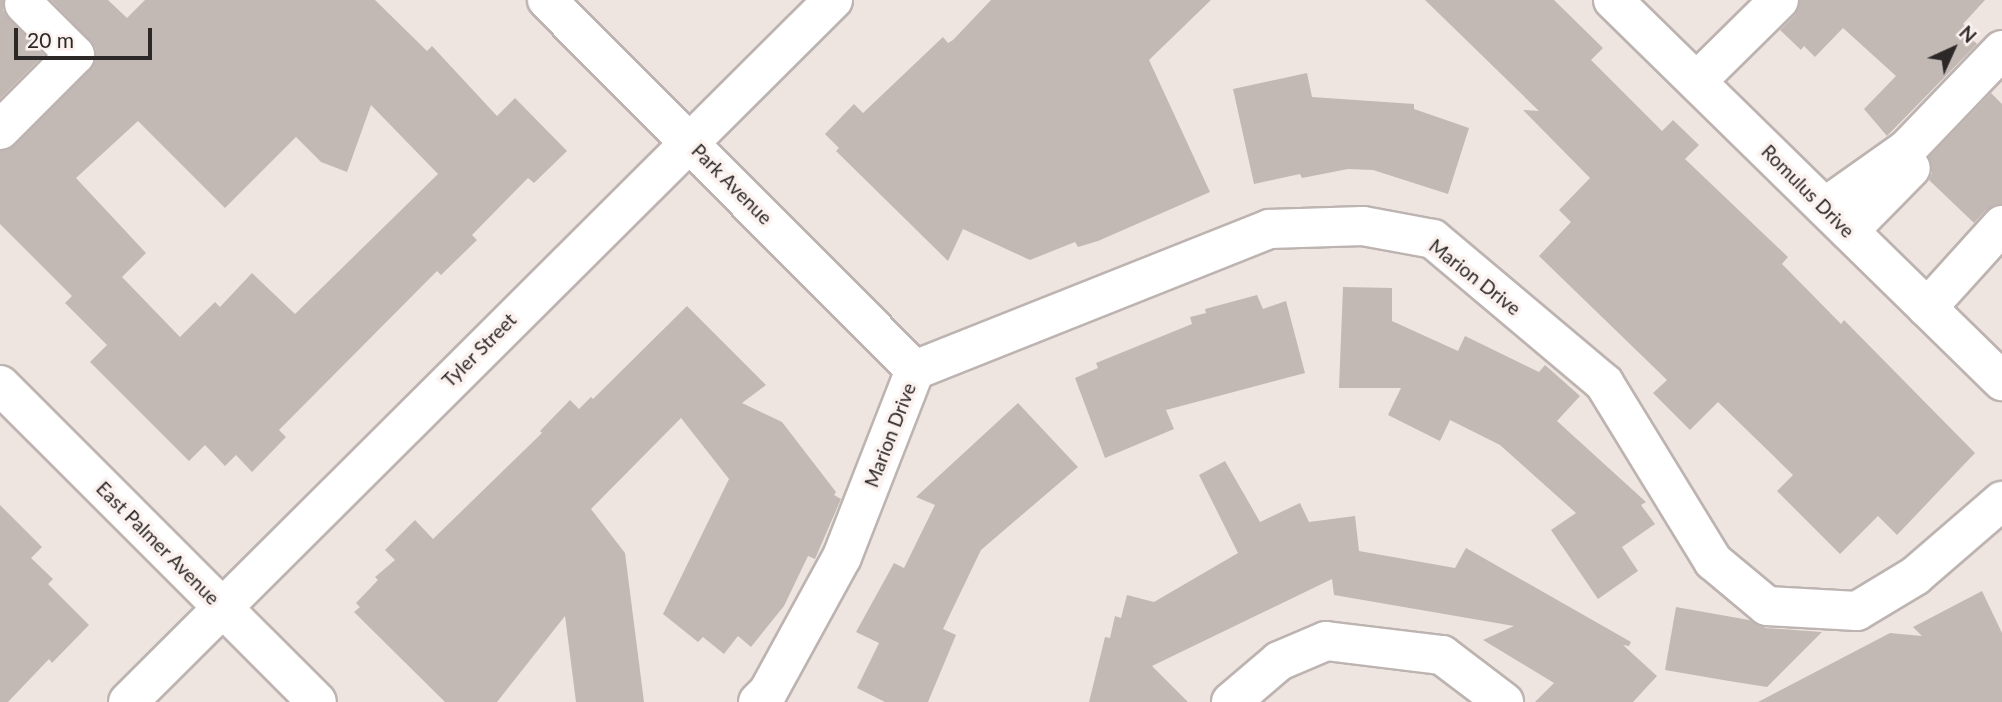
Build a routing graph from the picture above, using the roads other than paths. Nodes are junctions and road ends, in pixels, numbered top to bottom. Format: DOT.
graph roads {
  1 [pos="547,0"];
  2 [pos="833,0"];
  3 [pos="1614,0"];
  4 [pos="1779,0"];
  5 [pos="24,4"];
  6 [pos="2002,50"];
  7 [pos="2002,79"];
  8 [pos="1697,81"];
  9 [pos="0,130"];
  10 [pos="689,140"];
  11 [pos="1837,219"];
  12 [pos="2002,225"];
  13 [pos="1927,308"];
  14 [pos="915,370"];
  15 [pos="2002,381"];
  16 [pos="0,385"];
  17 [pos="2002,500"];
  18 [pos="221,606"];
  19 [pos="128,702"];
  20 [pos="317,702"];
  21 [pos="758,702"];
  22 [pos="1231,702"];
  23 [pos="1504,702"];
  1 -- 10 [label="street, Park Avenue"];
  2 -- 10 [label="street, Tyler Street"];
  3 -- 8 [label="street, Romulus Drive"];
  4 -- 8 [label="street"];
  5 -- 9 [label="street"];
  6 -- 11 [label="street"];
  7 -- 11 [label="street"];
  8 -- 11 [label="street, Romulus Drive"];
  10 -- 14 [label="street, Park Avenue"];
  10 -- 18 [label="street, Tyler Street"];
  11 -- 13 [label="street, Romulus Drive"];
  12 -- 13 [label="street"];
  13 -- 15 [label="street, Romulus Drive"];
  14 -- 17 [label="street, Marion Drive"];
  14 -- 21 [label="street, Marion Drive"];
  16 -- 18 [label="street, East Palmer Avenue"];
  18 -- 19 [label="street, Tyler Street"];
  18 -- 20 [label="street, East Palmer Avenue"];
  22 -- 23 [label="street"];
}
